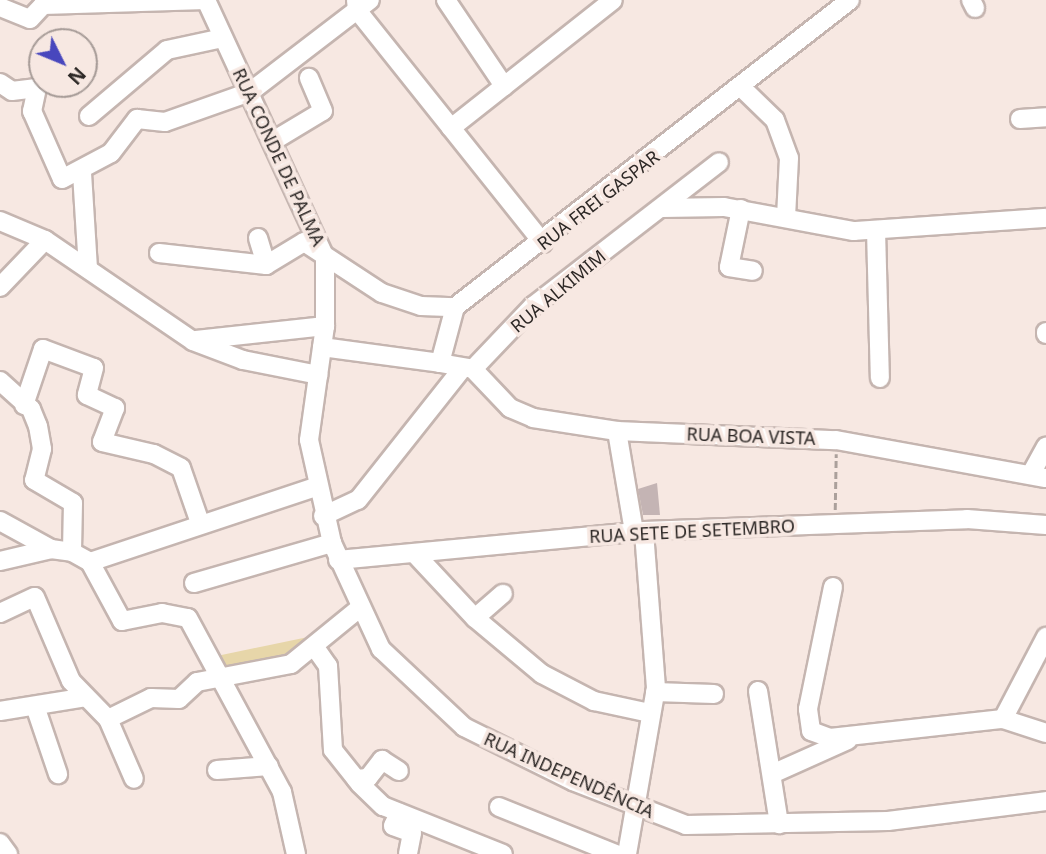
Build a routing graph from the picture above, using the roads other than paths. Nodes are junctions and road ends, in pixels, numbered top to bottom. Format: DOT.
graph roads {
  1 [pos="206,0"];
  2 [pos="446,0"];
  3 [pos="613,0"];
  4 [pos="850,0"];
  5 [pos="361,3"];
  6 [pos="0,7"];
  7 [pos="223,38"];
  8 [pos="309,78"];
  9 [pos="0,83"];
  10 [pos="504,86"];
  11 [pos="741,87"];
  12 [pos="250,92"];
  13 [pos="89,116"];
  14 [pos="1046,117"];
  15 [pos="1020,119"];
  16 [pos="450,128"];
  17 [pos="273,141"];
  18 [pos="719,162"];
  19 [pos="82,173"];
  20 [pos="662,208"];
  21 [pos="741,209"];
  22 [pos="786,218"];
  23 [pos="1046,218"];
  24 [pos="0,221"];
  25 [pos="876,230"];
  26 [pos="258,238"];
  27 [pos="45,240"];
  28 [pos="543,243"];
  29 [pos="159,253"];
  30 [pos="325,257"];
  31 [pos="266,265"];
  32 [pos="88,269"];
  33 [pos="753,271"];
  34 [pos="0,287"];
  35 [pos="455,307"];
  36 [pos="325,326"];
  37 [pos="193,341"];
  38 [pos="322,347"];
  39 [pos="440,363"];
  40 [pos="467,369"];
  41 [pos="319,374"];
  42 [pos="880,378"];
  43 [pos="0,382"];
  44 [pos="24,405"];
  45 [pos="617,431"];
  46 [pos="1046,447"];
  47 [pos="1039,475"];
  48 [pos="316,487"];
  49 [pos="323,516"];
  50 [pos="0,521"];
  51 [pos="200,523"];
  52 [pos="1046,525"];
  53 [pos="639,531"];
  54 [pos="51,549"];
  55 [pos="335,551"];
  56 [pos="72,552"];
  57 [pos="416,555"];
  58 [pos="5,556"];
  59 [pos="90,562"];
  60 [pos="194,583"];
  61 [pos="833,587"];
  62 [pos="503,594"];
  63 [pos="361,607"];
  64 [pos="0,614"];
  65 [pos="475,618"];
  66 [pos="1046,637"];
  67 [pos="316,649"];
  68 [pos="220,681"];
  69 [pos="758,691"];
  70 [pos="655,692"];
  71 [pos="714,694"];
  72 [pos="86,697"];
  73 [pos="35,706"];
  74 [pos="0,711"];
  75 [pos="650,713"];
  76 [pos="108,719"];
  77 [pos="1003,719"];
  78 [pos="1046,733"];
  79 [pos="858,736"];
  80 [pos="269,766"];
  81 [pos="217,770"];
  82 [pos="399,771"];
  83 [pos="58,774"];
  84 [pos="772,774"];
  85 [pos="134,779"];
  86 [pos="356,779"];
  87 [pos="1046,801"];
  88 [pos="631,806"];
  89 [pos="499,807"];
  90 [pos="399,813"];
  91 [pos="779,824"];
  92 [pos="0,842"];
  93 [pos="8,854"];
  94 [pos="296,854"];
  95 [pos="408,854"];
  96 [pos="503,854"];
  97 [pos="616,854"];
  98 [pos="627,854"];
  1 -- 6 [label="street"];
  1 -- 7 [label="street, RUA CONDE DE PALMA"];
  2 -- 10 [label="street"];
  3 -- 10 [label="street"];
  4 -- 11 [label="street, RUA FREI GASPAR"];
  5 -- 12 [label="street"];
  5 -- 16 [label="street"];
  7 -- 12 [label="street, RUA CONDE DE PALMA"];
  7 -- 13 [label="street"];
  8 -- 17 [label="street"];
  9 -- 19 [label="street"];
  10 -- 16 [label="street"];
  11 -- 22 [label="street"];
  11 -- 28 [label="street, RUA FREI GASPAR"];
  12 -- 17 [label="street, RUA CONDE DE PALMA"];
  12 -- 19 [label="street"];
  14 -- 15 [label="street"];
  16 -- 28 [label="street"];
  17 -- 30 [label="street, RUA CONDE DE PALMA"];
  18 -- 20 [label="street, RUA ALKIMIM"];
  19 -- 32 [label="street"];
  20 -- 21 [label="street"];
  20 -- 40 [label="street, RUA ALKIMIM"];
  21 -- 22 [label="street"];
  21 -- 33 [label="street"];
  22 -- 25 [label="street"];
  23 -- 25 [label="street"];
  24 -- 27 [label="street"];
  25 -- 42 [label="street"];
  26 -- 31 [label="street"];
  27 -- 32 [label="street"];
  27 -- 34 [label="street"];
  28 -- 35 [label="street, RUA FREI GASPAR"];
  29 -- 31 [label="street"];
  30 -- 31 [label="street"];
  30 -- 35 [label="street"];
  30 -- 36 [label="street, RUA CONDE DE PALMA"];
  32 -- 37 [label="street"];
  35 -- 39 [label="street"];
  36 -- 37 [label="street"];
  36 -- 38 [label="street, RUA CONDE DE PALMA"];
  37 -- 41 [label="street"];
  38 -- 39 [label="street"];
  38 -- 41 [label="street, RUA CONDE DE PALMA"];
  39 -- 40 [label="street"];
  40 -- 45 [label="street, RUA BOA VISTA"];
  40 -- 49 [label="street, RUA ALKIMIM"];
  41 -- 48 [label="street, RUA CONDE DE PALMA"];
  43 -- 44 [label="street"];
  44 -- 51 [label="street"];
  44 -- 56 [label="street"];
  45 -- 47 [label="street, RUA BOA VISTA"];
  45 -- 53 [label="street"];
  46 -- 47 [label="street"];
  48 -- 49 [label="street, RUA INDEPENDÊNCIA"];
  48 -- 51 [label="street"];
  49 -- 55 [label="street, RUA INDEPENDÊNCIA"];
  50 -- 54 [label="street"];
  51 -- 59 [label="street"];
  52 -- 53 [label="street, RUA SETE DE SETEMBRO"];
  53 -- 57 [label="street, RUA SETE DE SETEMBRO"];
  53 -- 70 [label="street"];
  54 -- 56 [label="street"];
  54 -- 58 [label="street"];
  55 -- 57 [label="street, RUA SETE DE SETEMBRO"];
  55 -- 60 [label="street, RUA SETE DE SETEMBRO"];
  55 -- 63 [label="street, RUA INDEPENDÊNCIA"];
  56 -- 59 [label="street"];
  57 -- 65 [label="street"];
  59 -- 68 [label="street"];
  61 -- 79 [label="street"];
  62 -- 65 [label="street"];
  63 -- 67 [label="street"];
  63 -- 88 [label="street, RUA INDEPENDÊNCIA"];
  64 -- 72 [label="street"];
  65 -- 75 [label="street"];
  66 -- 77 [label="street"];
  67 -- 68 [label="street"];
  67 -- 86 [label="street"];
  68 -- 76 [label="street"];
  68 -- 80 [label="street"];
  69 -- 84 [label="street"];
  70 -- 71 [label="street"];
  70 -- 75 [label="street"];
  72 -- 73 [label="street"];
  72 -- 76 [label="street"];
  73 -- 74 [label="street"];
  73 -- 83 [label="street"];
  75 -- 88 [label="street"];
  76 -- 85 [label="street"];
  77 -- 78 [label="street"];
  77 -- 79 [label="street"];
  79 -- 84 [label="street"];
  80 -- 81 [label="street"];
  80 -- 94 [label="street"];
  82 -- 86 [label="street"];
  84 -- 91 [label="street"];
  86 -- 90 [label="street"];
  87 -- 91 [label="street, RUA INDEPENDÊNCIA"];
  88 -- 91 [label="street, RUA INDEPENDÊNCIA"];
  88 -- 98 [label="street"];
  89 -- 97 [label="street"];
  90 -- 95 [label="street"];
  90 -- 96 [label="street"];
  92 -- 93 [label="street"];
}
